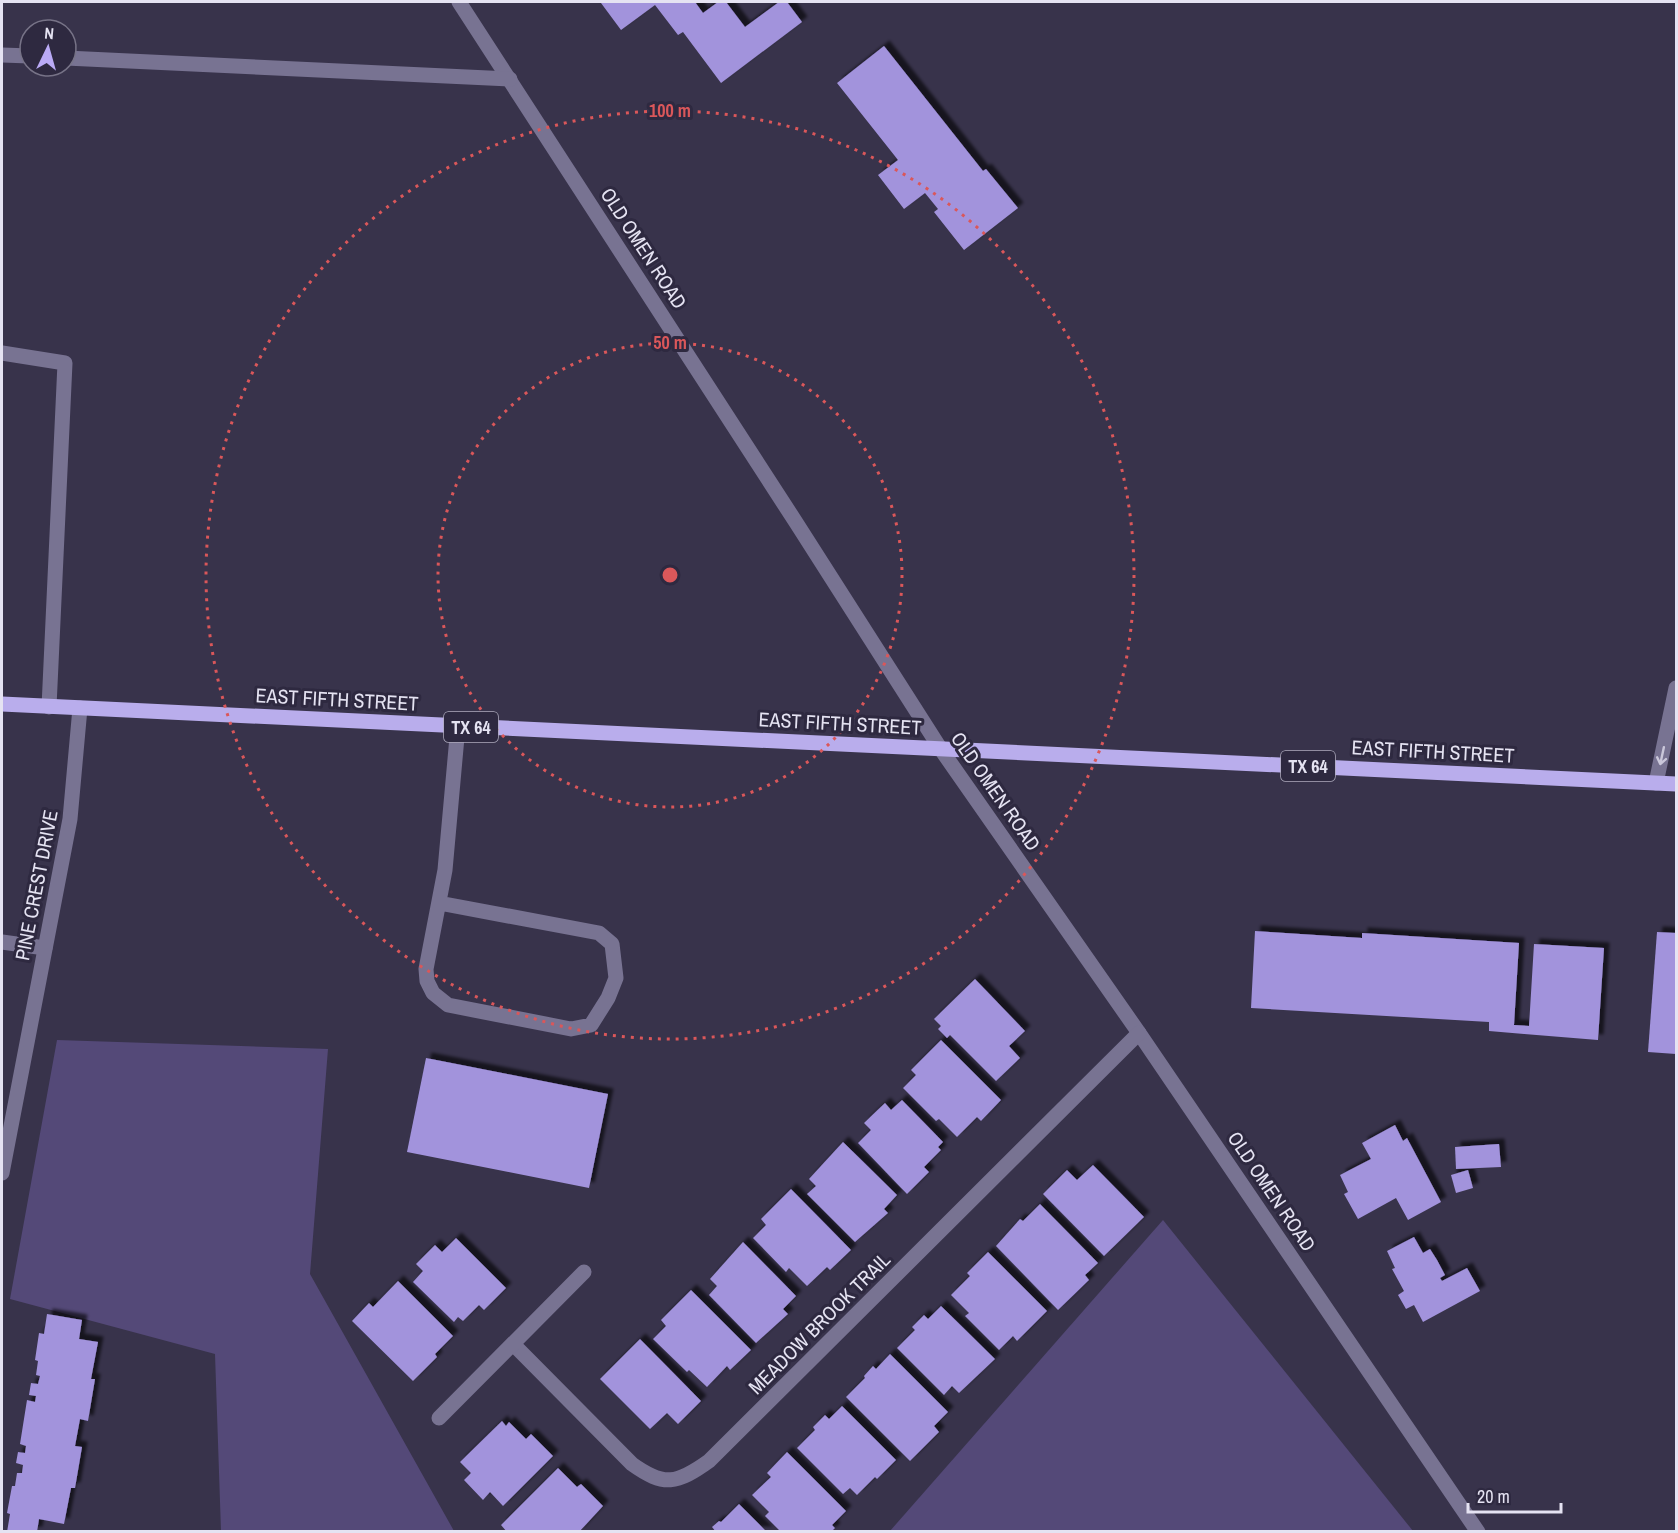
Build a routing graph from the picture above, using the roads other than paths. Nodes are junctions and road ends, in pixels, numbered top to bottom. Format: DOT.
graph roads {
  1 [pos="459,2"];
  2 [pos="2,55"];
  3 [pos="18,56"];
  4 [pos="78,59"];
  5 [pos="510,79"];
  6 [pos="2,353"];
  7 [pos="1677,688"];
  8 [pos="2,704"];
  9 [pos="49,707"];
  10 [pos="80,708"];
  11 [pos="459,726"];
  12 [pos="940,748"];
  13 [pos="1656,783"];
  14 [pos="1677,784"];
  15 [pos="439,903"];
  16 [pos="2,942"];
  17 [pos="45,948"];
  18 [pos="1139,1033"];
  19 [pos="2,1173"];
  20 [pos="584,1272"];
  21 [pos="513,1344"];
  22 [pos="439,1418"];
  23 [pos="1478,1532"];
  1 -- 5 [label="street, OLD OMEN ROAD"];
  2 -- 3 [label="street"];
  4 -- 5 [label="street"];
  5 -- 12 [label="street, OLD OMEN ROAD"];
  6 -- 9 [label="street"];
  7 -- 13 [label="street, one-way"];
  8 -- 9 [label="main road, EAST FIFTH STREET / TX 64"];
  9 -- 10 [label="main road, EAST FIFTH STREET / TX 64"];
  10 -- 11 [label="main road, EAST FIFTH STREET / TX 64"];
  10 -- 17 [label="street, PINE CREST DRIVE"];
  11 -- 12 [label="main road, EAST FIFTH STREET / TX 64"];
  11 -- 15 [label="street"];
  12 -- 13 [label="main road, EAST FIFTH STREET / TX 64"];
  12 -- 18 [label="street, OLD OMEN ROAD"];
  13 -- 14 [label="main road, EAST FIFTH STREET / TX 64"];
  15 -- 15 [label="street"];
  16 -- 17 [label="street"];
  17 -- 19 [label="street, PINE CREST DRIVE"];
  18 -- 21 [label="street, MEADOW BROOK TRAIL"];
  18 -- 23 [label="street, OLD OMEN ROAD"];
  20 -- 21 [label="street"];
  21 -- 22 [label="street"];
}
